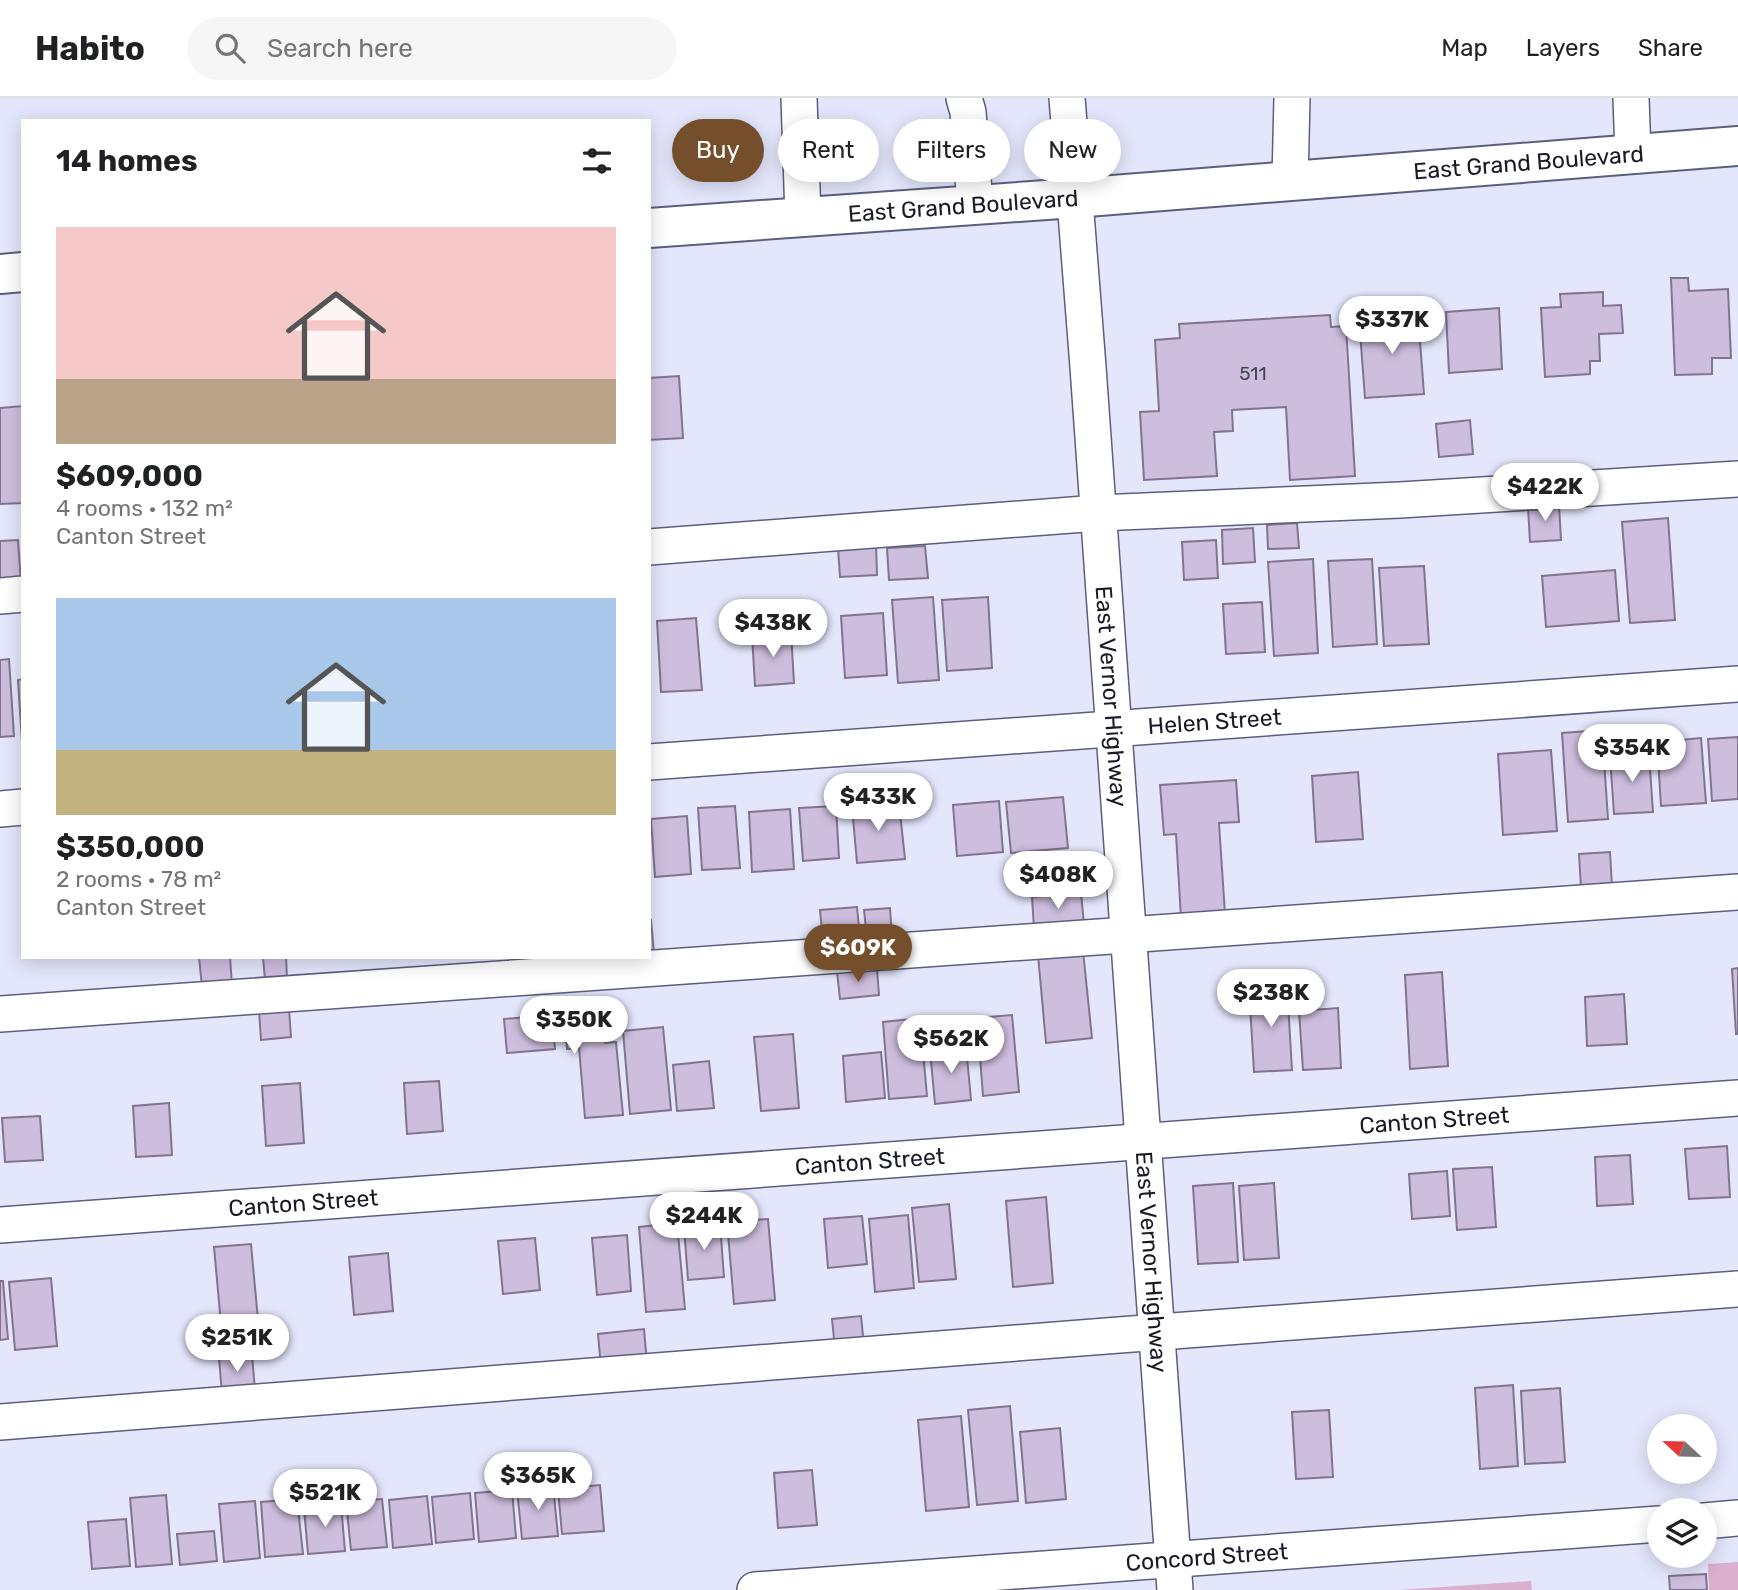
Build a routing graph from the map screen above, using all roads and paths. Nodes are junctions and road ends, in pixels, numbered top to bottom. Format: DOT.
graph roads {
  1 [pos="799,98"];
  2 [pos="964,98"];
  3 [pos="1067,98"];
  4 [pos="1292,98"];
  5 [pos="1631,98"];
  6 [pos="1738,146"];
  7 [pos="1633,154"];
  8 [pos="1290,181"];
  9 [pos="1074,198"];
  10 [pos="975,205"];
  11 [pos="803,217"];
  12 [pos="651,228"];
  13 [pos="21,272"];
  14 [pos="0,274"];
  15 [pos="1738,479"];
  16 [pos="1098,513"];
  17 [pos="651,547"];
  18 [pos="21,594"];
  19 [pos="0,596"];
  20 [pos="1738,684"];
  21 [pos="1114,729"];
  22 [pos="651,762"];
  23 [pos="21,807"];
  24 [pos="0,809"];
  25 [pos="1738,892"];
  26 [pos="1128,936"];
  27 [pos="0,1014"];
  28 [pos="1738,1098"];
  29 [pos="1143,1142"];
  30 [pos="0,1225"];
  31 [pos="1738,1289"];
  32 [pos="1157,1332"];
  33 [pos="0,1422"];
  34 [pos="1738,1518"];
  35 [pos="1717,1520"];
  36 [pos="1647,1525"];
  37 [pos="1174,1575"];
  38 [pos="755,1590"];
  1 -- 11 [label="street"];
  2 -- 10 [label="street"];
  3 -- 9 [label="street, East Vernor Highway"];
  4 -- 8 [label="street"];
  5 -- 7 [label="street"];
  6 -- 7 [label="main road, East Grand Boulevard"];
  7 -- 8 [label="main road, East Grand Boulevard"];
  8 -- 9 [label="main road, East Grand Boulevard"];
  9 -- 10 [label="main road, East Grand Boulevard"];
  9 -- 16 [label="street, East Vernor Highway"];
  10 -- 11 [label="main road, East Grand Boulevard"];
  11 -- 12 [label="main road, East Grand Boulevard"];
  13 -- 14 [label="main road"];
  15 -- 16 [label="street"];
  16 -- 17 [label="street"];
  16 -- 21 [label="street, East Vernor Highway"];
  18 -- 19 [label="street"];
  20 -- 21 [label="street, Helen Street"];
  21 -- 22 [label="street, Helen Street"];
  21 -- 26 [label="street, East Vernor Highway"];
  23 -- 24 [label="street"];
  25 -- 26 [label="street"];
  26 -- 27 [label="street"];
  26 -- 29 [label="street, East Vernor Highway"];
  28 -- 29 [label="street, Canton Street"];
  29 -- 30 [label="street, Canton Street"];
  29 -- 32 [label="street, East Vernor Highway"];
  31 -- 32 [label="street"];
  32 -- 33 [label="street"];
  32 -- 37 [label="street, East Vernor Highway"];
  34 -- 35 [label="street"];
  36 -- 37 [label="street, Concord Street"];
  37 -- 38 [label="street, Concord Street"];
}
